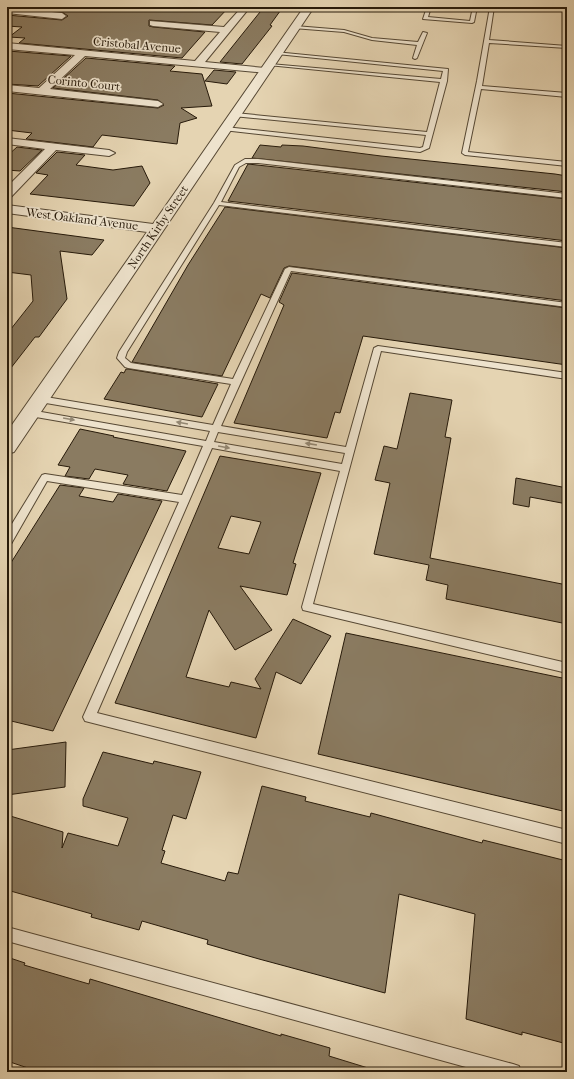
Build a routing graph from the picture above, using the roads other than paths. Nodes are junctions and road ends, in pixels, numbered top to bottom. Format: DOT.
graph roads {
  1 [pos="246,7"];
  2 [pos="310,7"];
  3 [pos="429,7"];
  4 [pos="475,7"];
  5 [pos="492,7"];
  6 [pos="11,10"];
  7 [pos="62,16"];
  8 [pos="153,23"];
  9 [pos="295,27"];
  10 [pos="226,30"];
  11 [pos="424,33"];
  12 [pos="486,41"];
  13 [pos="420,44"];
  14 [pos="7,46"];
  15 [pos="567,47"];
  16 [pos="83,53"];
  17 [pos="415,58"];
  18 [pos="271,63"];
  19 [pos="198,64"];
  20 [pos="444,81"];
  21 [pos="478,87"];
  22 [pos="7,88"];
  23 [pos="40,92"];
  24 [pos="567,95"];
  25 [pos="158,104"];
  26 [pos="235,115"];
  27 [pos="225,129"];
  28 [pos="430,134"];
  29 [pos="7,141"];
  30 [pos="54,146"];
  31 [pos="109,153"];
  32 [pos="567,164"];
  33 [pos="7,194"];
  34 [pos="567,196"];
  35 [pos="217,203"];
  36 [pos="7,209"];
  37 [pos="157,229"];
  38 [pos="567,245"];
  39 [pos="567,305"];
  40 [pos="567,376"];
  41 [pos="236,382"];
  42 [pos="40,399"];
  43 [pos="30,413"];
  44 [pos="216,428"];
  45 [pos="209,444"];
  46 [pos="7,447"];
  47 [pos="349,451"];
  48 [pos="344,468"];
  49 [pos="185,498"];
  50 [pos="7,541"];
  51 [pos="567,668"];
  52 [pos="567,837"];
  53 [pos="7,934"];
  54 [pos="487,1068"];
  55 [pos="513,1072"];
  1 -- 10 [label="street"];
  2 -- 9 [label="street, North Kirby Street"];
  3 -- 4 [label="lane"];
  5 -- 12 [label="lane"];
  6 -- 7 [label="street"];
  8 -- 10 [label="street"];
  9 -- 13 [label="lane"];
  9 -- 18 [label="street, North Kirby Street"];
  10 -- 19 [label="street"];
  11 -- 13 [label="lane"];
  12 -- 15 [label="lane"];
  12 -- 21 [label="lane"];
  13 -- 17 [label="lane"];
  14 -- 16 [label="street, Cristobal Avenue"];
  16 -- 19 [label="street, Cristobal Avenue"];
  16 -- 23 [label="street"];
  18 -- 19 [label="street, Cristobal Avenue"];
  18 -- 20 [label="lane"];
  18 -- 20 [label="lane"];
  18 -- 26 [label="street, North Kirby Street"];
  20 -- 28 [label="lane"];
  21 -- 24 [label="lane"];
  21 -- 32 [label="lane"];
  22 -- 23 [label="street, Corinto Court"];
  23 -- 25 [label="street, Corinto Court"];
  26 -- 27 [label="street, North Kirby Street"];
  26 -- 28 [label="lane"];
  27 -- 28 [label="lane"];
  27 -- 37 [label="street, North Kirby Street"];
  29 -- 30 [label="street"];
  30 -- 31 [label="street"];
  30 -- 33 [label="street"];
  34 -- 35 [label="lane"];
  35 -- 38 [label="lane"];
  35 -- 41 [label="lane"];
  36 -- 37 [label="street, West Oakland Avenue"];
  37 -- 42 [label="street, North Kirby Street"];
  39 -- 41 [label="lane"];
  40 -- 47 [label="lane"];
  41 -- 44 [label="lane"];
  42 -- 43 [label="street, North Kirby Street"];
  44 -- 42 [label="lane, one-way"];
  43 -- 45 [label="lane, one-way"];
  43 -- 46 [label="street, North Kirby Street"];
  44 -- 45 [label="lane"];
  47 -- 44 [label="lane, one-way"];
  45 -- 48 [label="lane, one-way"];
  45 -- 49 [label="lane"];
  47 -- 48 [label="lane"];
  48 -- 51 [label="lane"];
  49 -- 50 [label="lane"];
  49 -- 52 [label="lane"];
  53 -- 54 [label="lane"];
  54 -- 55 [label="lane"];
}
